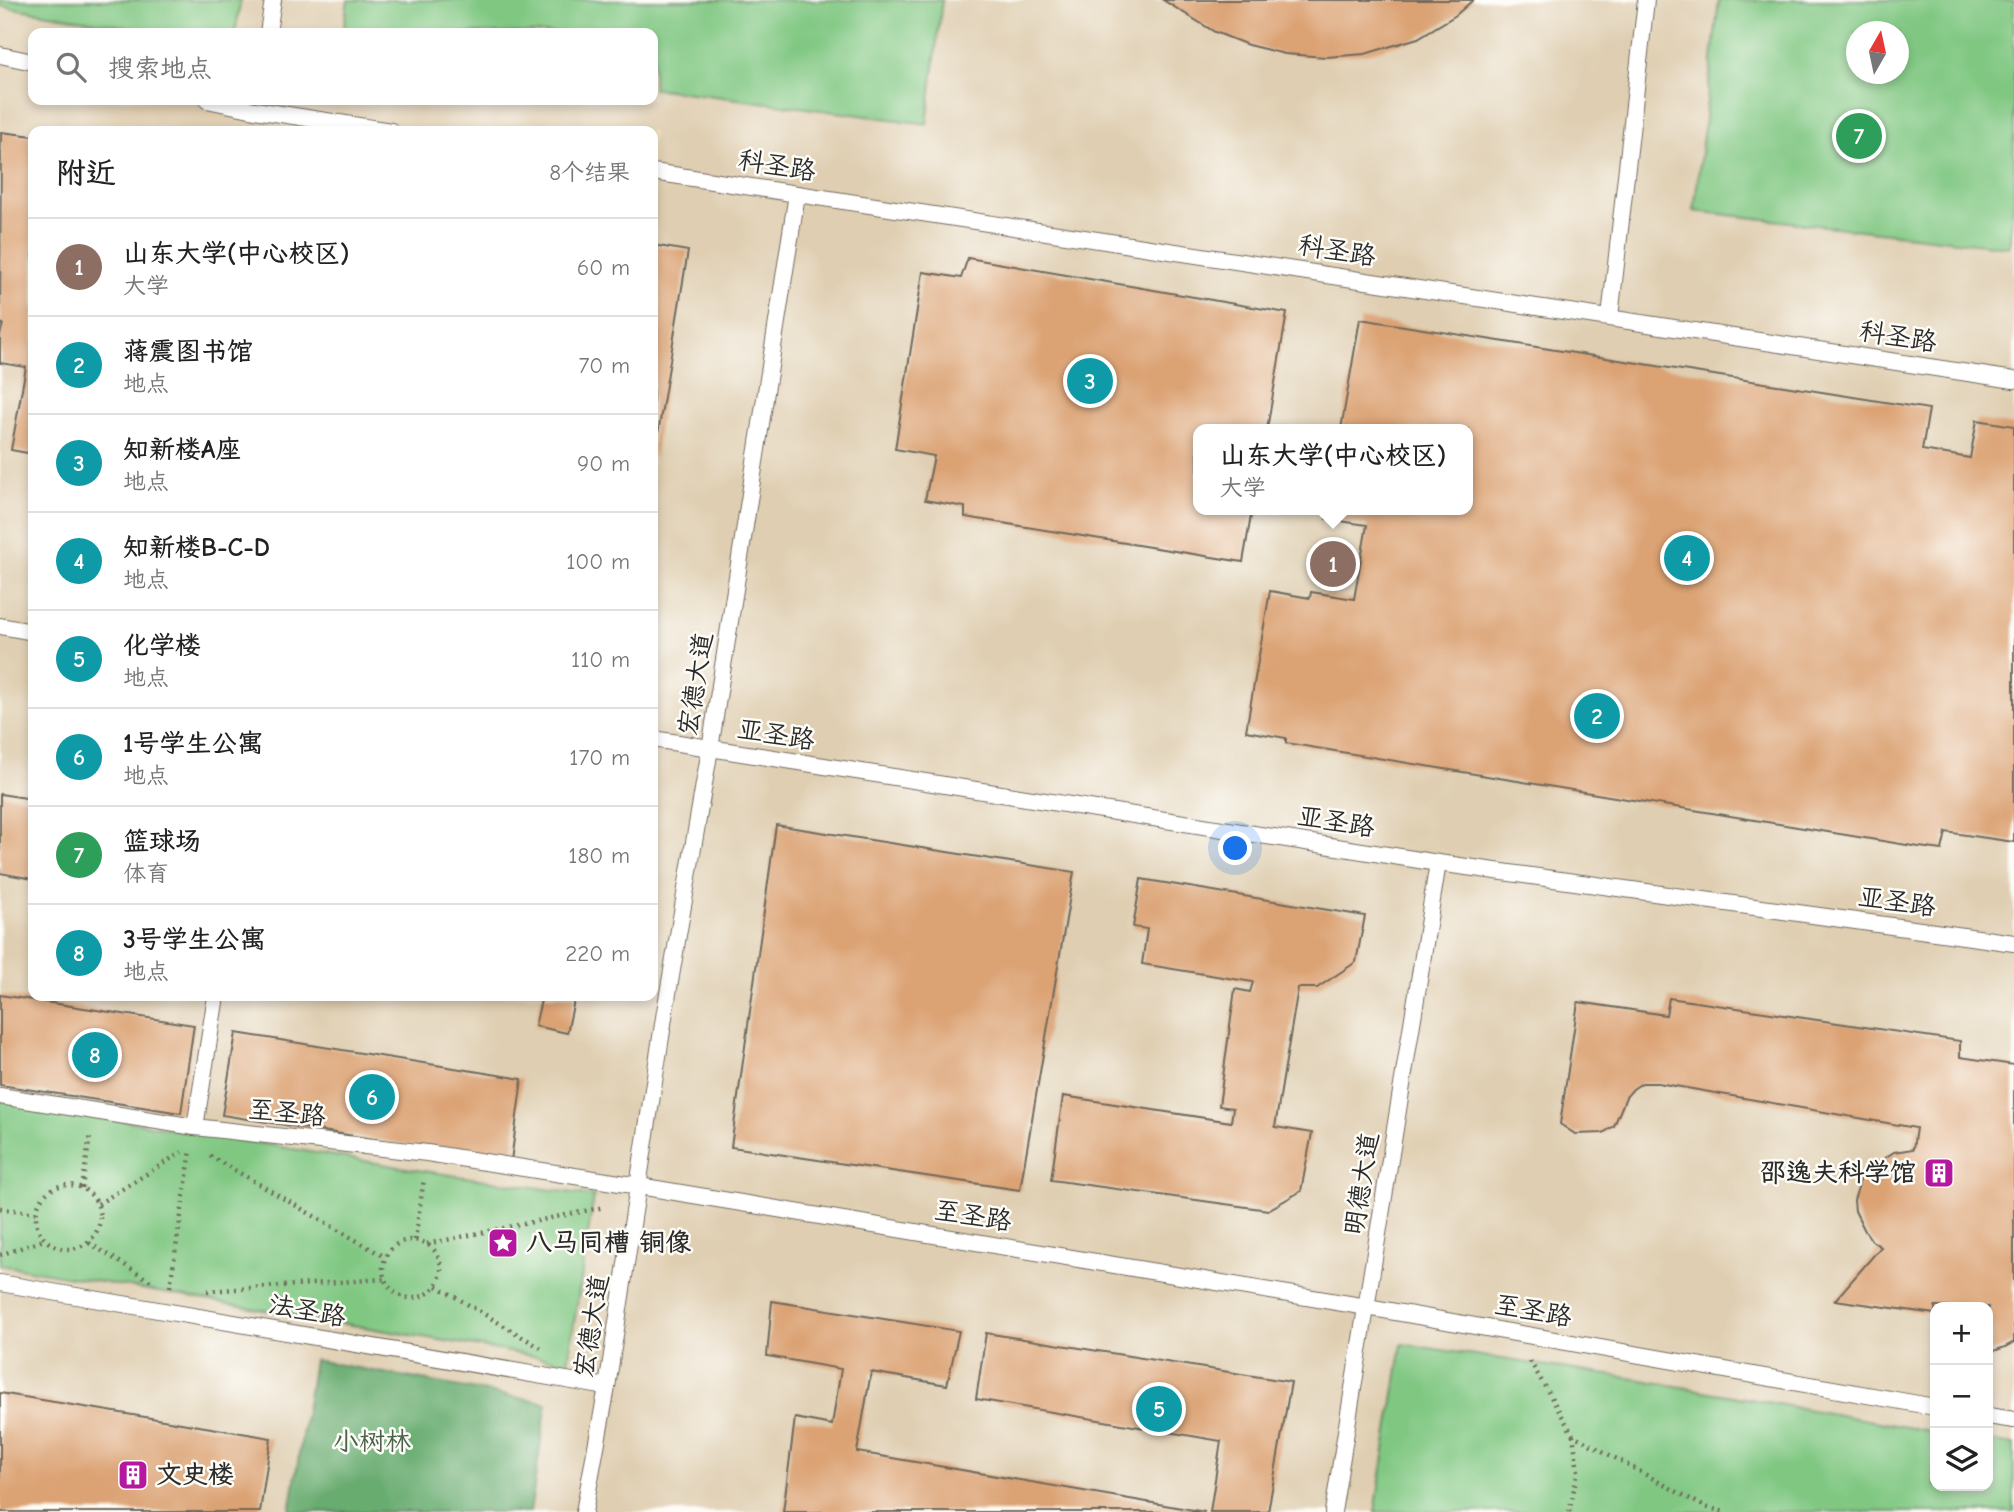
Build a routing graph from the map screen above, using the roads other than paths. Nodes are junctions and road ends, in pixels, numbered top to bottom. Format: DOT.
graph roads {
  1 [pos="273,0"];
  2 [pos="1646,0"];
  3 [pos="269,28"];
  4 [pos="0,55"];
  5 [pos="28,61"];
  6 [pos="256,105"];
  7 [pos="365,126"];
  8 [pos="658,173"];
  9 [pos="796,194"];
  10 [pos="1610,317"];
  11 [pos="2014,380"];
  12 [pos="0,626"];
  13 [pos="28,631"];
  14 [pos="658,740"];
  15 [pos="710,749"];
  16 [pos="1437,863"];
  17 [pos="2014,943"];
  18 [pos="215,1001"];
  19 [pos="0,1096"];
  20 [pos="195,1127"];
  21 [pos="638,1193"];
  22 [pos="0,1283"];
  23 [pos="1367,1307"];
  24 [pos="607,1387"];
  25 [pos="1930,1406"];
  26 [pos="1993,1417"];
  27 [pos="2014,1420"];
  28 [pos="584,1512"];
  29 [pos="1333,1512"];
  1 -- 3 [label="lane"];
  2 -- 10 [label="lane"];
  4 -- 5 [label="lane"];
  6 -- 7 [label="lane"];
  8 -- 9 [label="lane, 科圣路"];
  9 -- 10 [label="lane, 科圣路"];
  9 -- 15 [label="lane, 宏德大道"];
  10 -- 11 [label="lane, 科圣路"];
  12 -- 13 [label="lane"];
  14 -- 15 [label="lane, 亚圣路"];
  15 -- 16 [label="lane, 亚圣路"];
  15 -- 21 [label="lane, 宏德大道"];
  16 -- 17 [label="lane, 亚圣路"];
  16 -- 23 [label="lane, 明德大道"];
  18 -- 20 [label="lane"];
  19 -- 20 [label="lane, 至圣路"];
  20 -- 21 [label="lane, 至圣路"];
  21 -- 23 [label="lane, 至圣路"];
  21 -- 24 [label="lane, 宏德大道"];
  22 -- 24 [label="lane, 法圣路"];
  23 -- 25 [label="lane, 至圣路"];
  23 -- 29 [label="lane, 明德大道"];
  24 -- 28 [label="lane, 宏德大道"];
  26 -- 27 [label="lane"];
}
